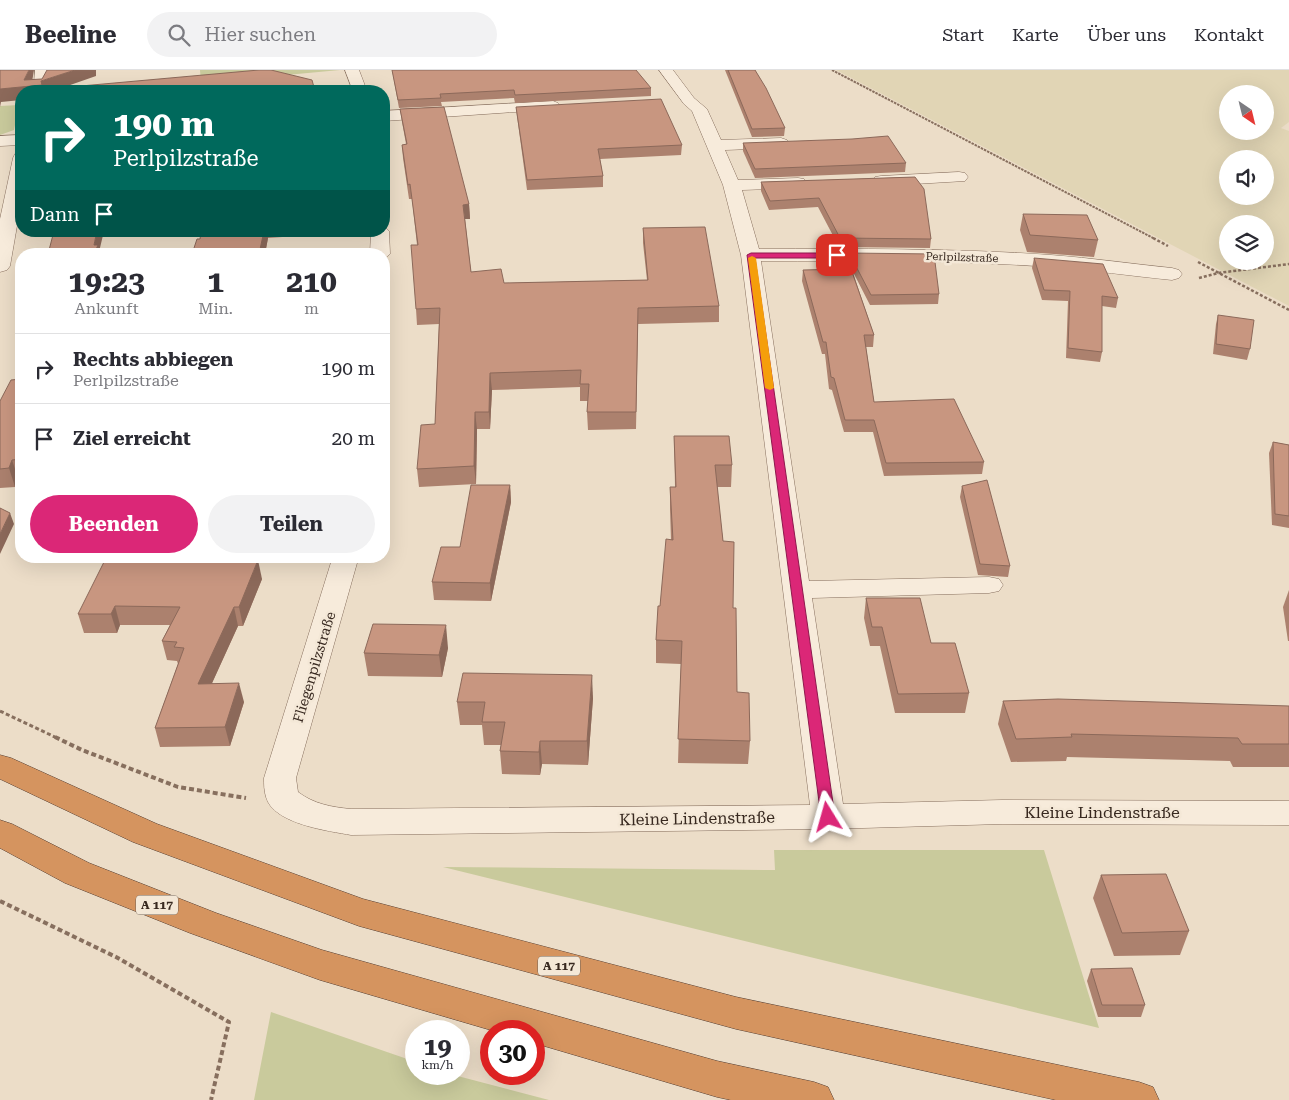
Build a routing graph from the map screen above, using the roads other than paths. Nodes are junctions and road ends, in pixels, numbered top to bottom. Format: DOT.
graph roads {
  1 [pos="42,70"];
  2 [pos="352,70"];
  3 [pos="666,70"];
  4 [pos="40,85"];
  5 [pos="358,85"];
  6 [pos="567,106"];
  7 [pos="390,116"];
  8 [pos="15,140"];
  9 [pos="0,141"];
  10 [pos="792,142"];
  11 [pos="715,144"];
  12 [pos="959,177"];
  13 [pos="867,181"];
  14 [pos="819,183"];
  15 [pos="732,185"];
  16 [pos="15,189"];
  17 [pos="751,255"];
  18 [pos="0,266"];
  19 [pos="1172,274"];
  20 [pos="344,563"];
  21 [pos="989,585"];
  22 [pos="797,590"];
  23 [pos="0,766"];
  24 [pos="281,788"];
  25 [pos="1289,813"];
  26 [pos="828,817"];
  27 [pos="0,833"];
  28 [pos="814,1100"];
  29 [pos="1139,1100"];
  1 -- 4 [label="street"];
  2 -- 5 [label="street"];
  3 -- 11 [label="street"];
  6 -- 7 [label="street"];
  8 -- 9 [label="street"];
  10 -- 11 [label="street"];
  11 -- 15 [label="street"];
  12 -- 13 [label="street"];
  14 -- 15 [label="street"];
  15 -- 17 [label="street"];
  16 -- 18 [label="street"];
  17 -- 19 [label="street, Perlpilzstraße"];
  17 -- 22 [label="street"];
  20 -- 24 [label="street, Fliegenpilzstraße"];
  21 -- 22 [label="street"];
  22 -- 26 [label="street"];
  23 -- 29 [label="highway, A 117"];
  24 -- 26 [label="street, Kleine Lindenstraße"];
  25 -- 26 [label="street, Kleine Lindenstraße"];
  27 -- 28 [label="highway, A 117"];
}
